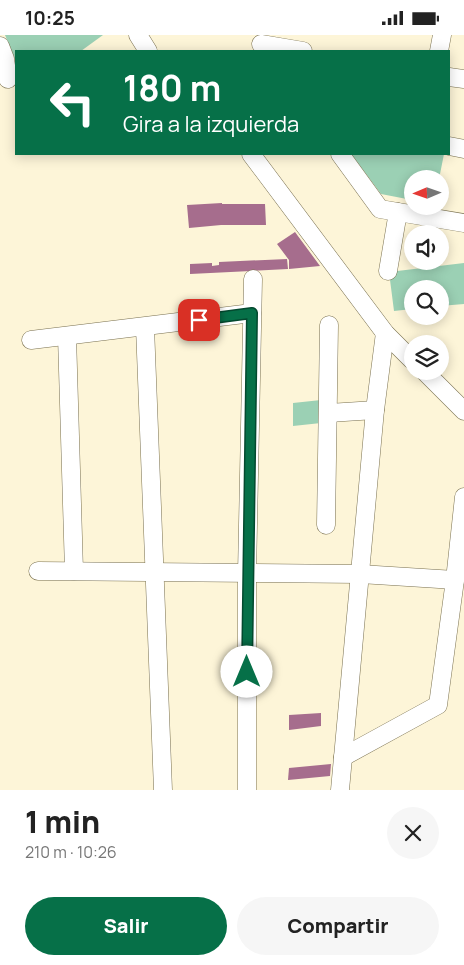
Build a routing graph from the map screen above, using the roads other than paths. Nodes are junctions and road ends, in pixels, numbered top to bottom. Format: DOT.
graph roads {
  1 [pos="138,35"];
  2 [pos="442,35"];
  3 [pos="260,43"];
  4 [pos="0,46"];
  5 [pos="147,50"];
  6 [pos="297,50"];
  7 [pos="439,50"];
  8 [pos="450,77"];
  9 [pos="8,79"];
  10 [pos="464,79"];
  11 [pos="450,146"];
  12 [pos="464,149"];
  13 [pos="253,155"];
  14 [pos="341,155"];
  15 [pos="398,212"];
  16 [pos="464,223"];
  17 [pos="388,271"];
  18 [pos="253,279"];
  19 [pos="252,313"];
  20 [pos="329,325"];
  21 [pos="146,327"];
  22 [pos="385,333"];
  23 [pos="67,336"];
  24 [pos="31,340"];
  25 [pos="404,352"];
  26 [pos="433,380"];
  27 [pos="374,409"];
  28 [pos="464,411"];
  29 [pos="329,413"];
  30 [pos="464,497"];
  31 [pos="326,525"];
  32 [pos="38,571"];
  33 [pos="74,571"];
  34 [pos="154,573"];
  35 [pos="247,574"];
  36 [pos="360,574"];
  37 [pos="455,580"];
  38 [pos="343,757"];
  39 [pos="163,790"];
  40 [pos="247,790"];
  41 [pos="340,790"];
  1 -- 5 [label="street"];
  2 -- 7 [label="street"];
  3 -- 6 [label="street"];
  4 -- 9 [label="street"];
  8 -- 10 [label="street"];
  11 -- 12 [label="street"];
  13 -- 22 [label="street"];
  14 -- 15 [label="street"];
  15 -- 16 [label="street"];
  15 -- 17 [label="street"];
  18 -- 19 [label="street"];
  19 -- 21 [label="street"];
  19 -- 35 [label="street"];
  20 -- 29 [label="street"];
  21 -- 23 [label="street"];
  21 -- 34 [label="street"];
  22 -- 25 [label="street"];
  22 -- 27 [label="street"];
  23 -- 24 [label="street"];
  23 -- 33 [label="street"];
  26 -- 28 [label="street"];
  27 -- 29 [label="street"];
  27 -- 36 [label="street"];
  29 -- 31 [label="street"];
  30 -- 37 [label="street"];
  32 -- 33 [label="street"];
  33 -- 34 [label="street"];
  34 -- 35 [label="street"];
  34 -- 39 [label="street"];
  35 -- 36 [label="street"];
  35 -- 40 [label="street"];
  36 -- 37 [label="street"];
  36 -- 38 [label="street"];
  37 -- 38 [label="street"];
  38 -- 41 [label="street"];
}
